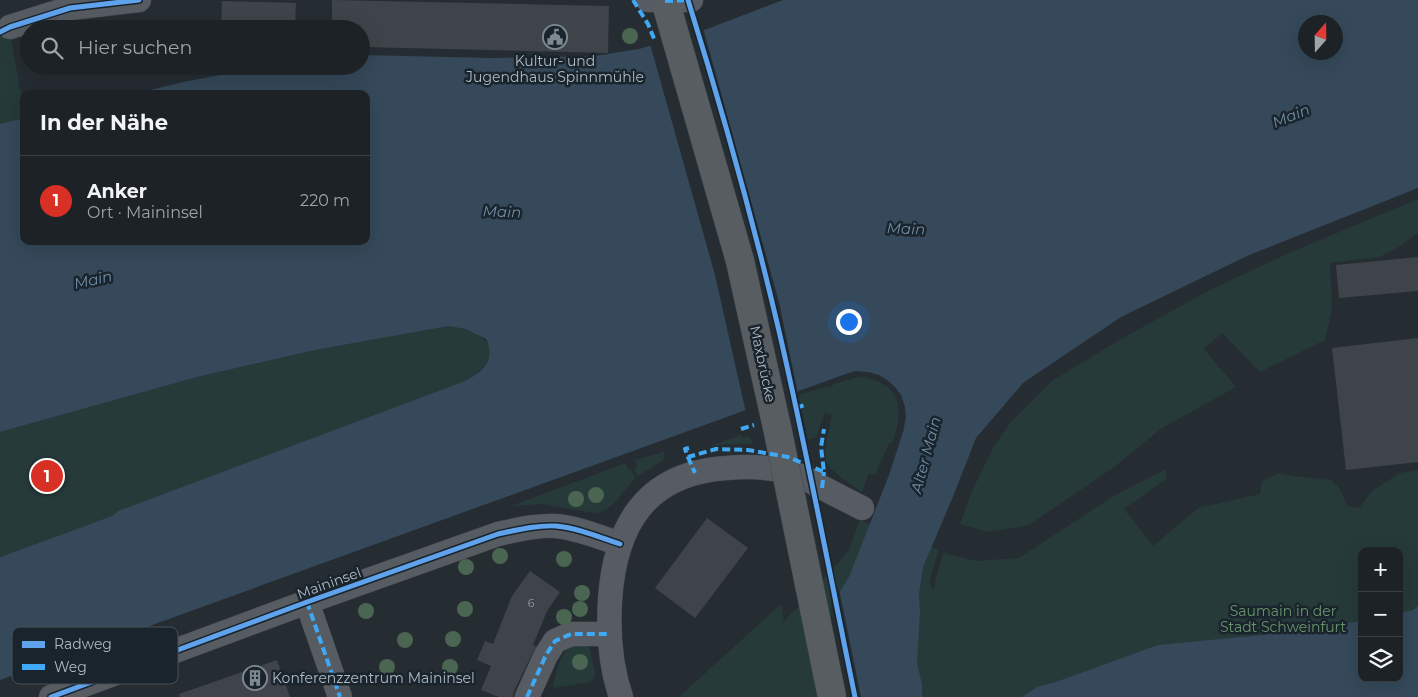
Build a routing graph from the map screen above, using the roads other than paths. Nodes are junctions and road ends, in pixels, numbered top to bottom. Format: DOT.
graph roads {
  1 [pos="138,0"];
  2 [pos="667,0"];
  3 [pos="32,20"];
  4 [pos="20,24"];
  5 [pos="10,27"];
  6 [pos="862,508"];
  7 [pos="620,544"];
  8 [pos="308,602"];
  9 [pos="609,634"];
  10 [pos="178,650"];
  11 [pos="86,684"];
  12 [pos="51,697"];
  13 [pos="340,697"];
  14 [pos="528,697"];
  15 [pos="621,697"];
  16 [pos="832,697"];
  1 -- 3 [label="street"];
  2 -- 16 [label="main road, Maxbrücke, bridge"];
  4 -- 5 [label="street"];
  6 -- 7 [label="street"];
  7 -- 8 [label="street, Maininsel"];
  7 -- 9 [label="street"];
  8 -- 10 [label="street, Maininsel"];
  8 -- 13 [label="street, Maininsel"];
  9 -- 14 [label="street"];
  9 -- 15 [label="street"];
  11 -- 12 [label="street, Maininsel"];
}
